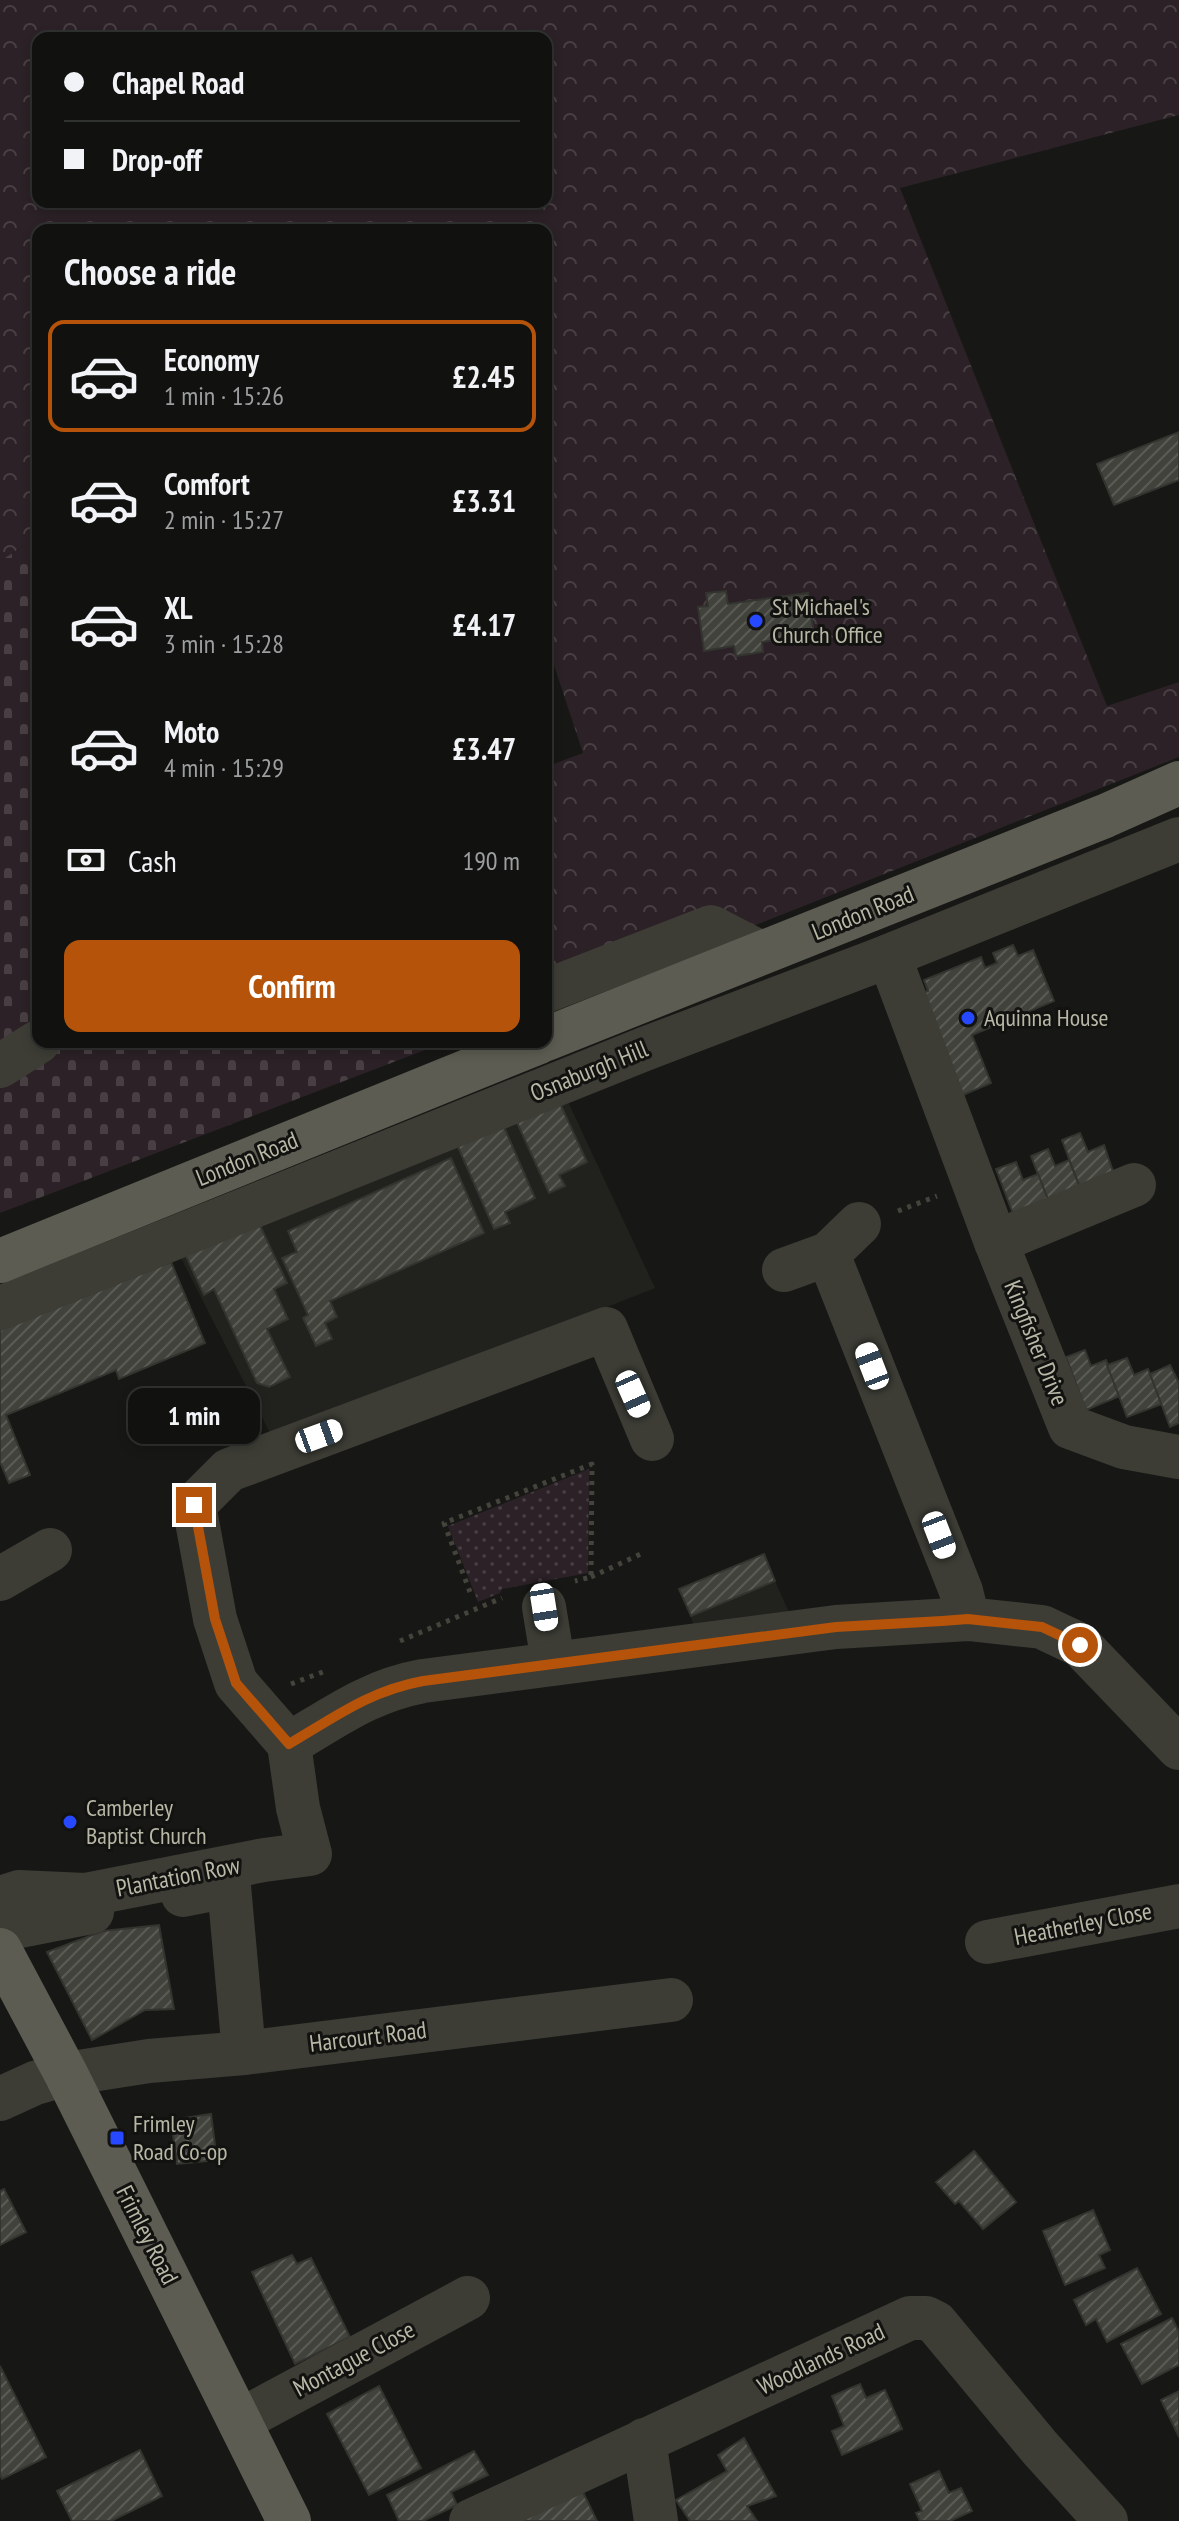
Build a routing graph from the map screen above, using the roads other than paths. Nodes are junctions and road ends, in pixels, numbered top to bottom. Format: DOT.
graph roads {
  1 [pos="1179,783"];
  2 [pos="1179,839"];
  3 [pos="761,953"];
  4 [pos="889,956"];
  5 [pos="552,989"];
  6 [pos="552,1037"];
  7 [pos="32,1046"];
  8 [pos="524,1048"];
  9 [pos="0,1066"];
  10 [pos="1134,1185"];
  11 [pos="859,1224"];
  12 [pos="996,1242"];
  13 [pos="828,1254"];
  14 [pos="0,1261"];
  15 [pos="784,1270"];
  16 [pos="0,1308"];
  17 [pos="652,1439"];
  18 [pos="1179,1457"];
  19 [pos="50,1550"];
  20 [pos="0,1579"];
  21 [pos="544,1607"];
  22 [pos="968,1619"];
  23 [pos="553,1662"];
  24 [pos="289,1744"];
  25 [pos="1179,1748"];
  26 [pos="0,1898"];
  27 [pos="1179,1906"];
  28 [pos="0,1930"];
  29 [pos="987,1942"];
  30 [pos="0,1950"];
  31 [pos="671,2000"];
  32 [pos="244,2053"];
  33 [pos="66,2074"];
  34 [pos="0,2099"];
  35 [pos="468,2298"];
  36 [pos="241,2420"];
  37 [pos="644,2440"];
  38 [pos="289,2521"];
  39 [pos="471,2521"];
  40 [pos="656,2521"];
  41 [pos="1106,2521"];
  1 -- 3 [label="main road, London Road"];
  2 -- 4 [label="street, Osnaburgh Hill"];
  3 -- 5 [label="street"];
  3 -- 6 [label="main road, London Road"];
  4 -- 12 [label="street, Kingfisher Drive"];
  4 -- 16 [label="street, Osnaburgh Hill"];
  7 -- 9 [label="street"];
  8 -- 14 [label="main road, London Road"];
  10 -- 12 [label="street"];
  11 -- 13 [label="street"];
  12 -- 18 [label="street, Kingfisher Drive"];
  13 -- 15 [label="street"];
  13 -- 22 [label="street"];
  17 -- 24 [label="street"];
  19 -- 20 [label="street"];
  21 -- 23 [label="street"];
  22 -- 23 [label="street"];
  22 -- 25 [label="street"];
  23 -- 24 [label="street"];
  24 -- 26 [label="street, Plantation Row"];
  27 -- 29 [label="street, Heatherley Close"];
  28 -- 32 [label="street"];
  30 -- 33 [label="main road, Frimley Road"];
  31 -- 32 [label="street, Harcourt Road"];
  32 -- 33 [label="street, Harcourt Road"];
  33 -- 34 [label="street, Harcourt Road"];
  33 -- 36 [label="main road, Frimley Road"];
  35 -- 36 [label="street, Montague Close"];
  36 -- 38 [label="main road, Frimley Road"];
  37 -- 39 [label="street, Woodlands Road"];
  37 -- 40 [label="street"];
  37 -- 41 [label="street, Woodlands Road"];
}
